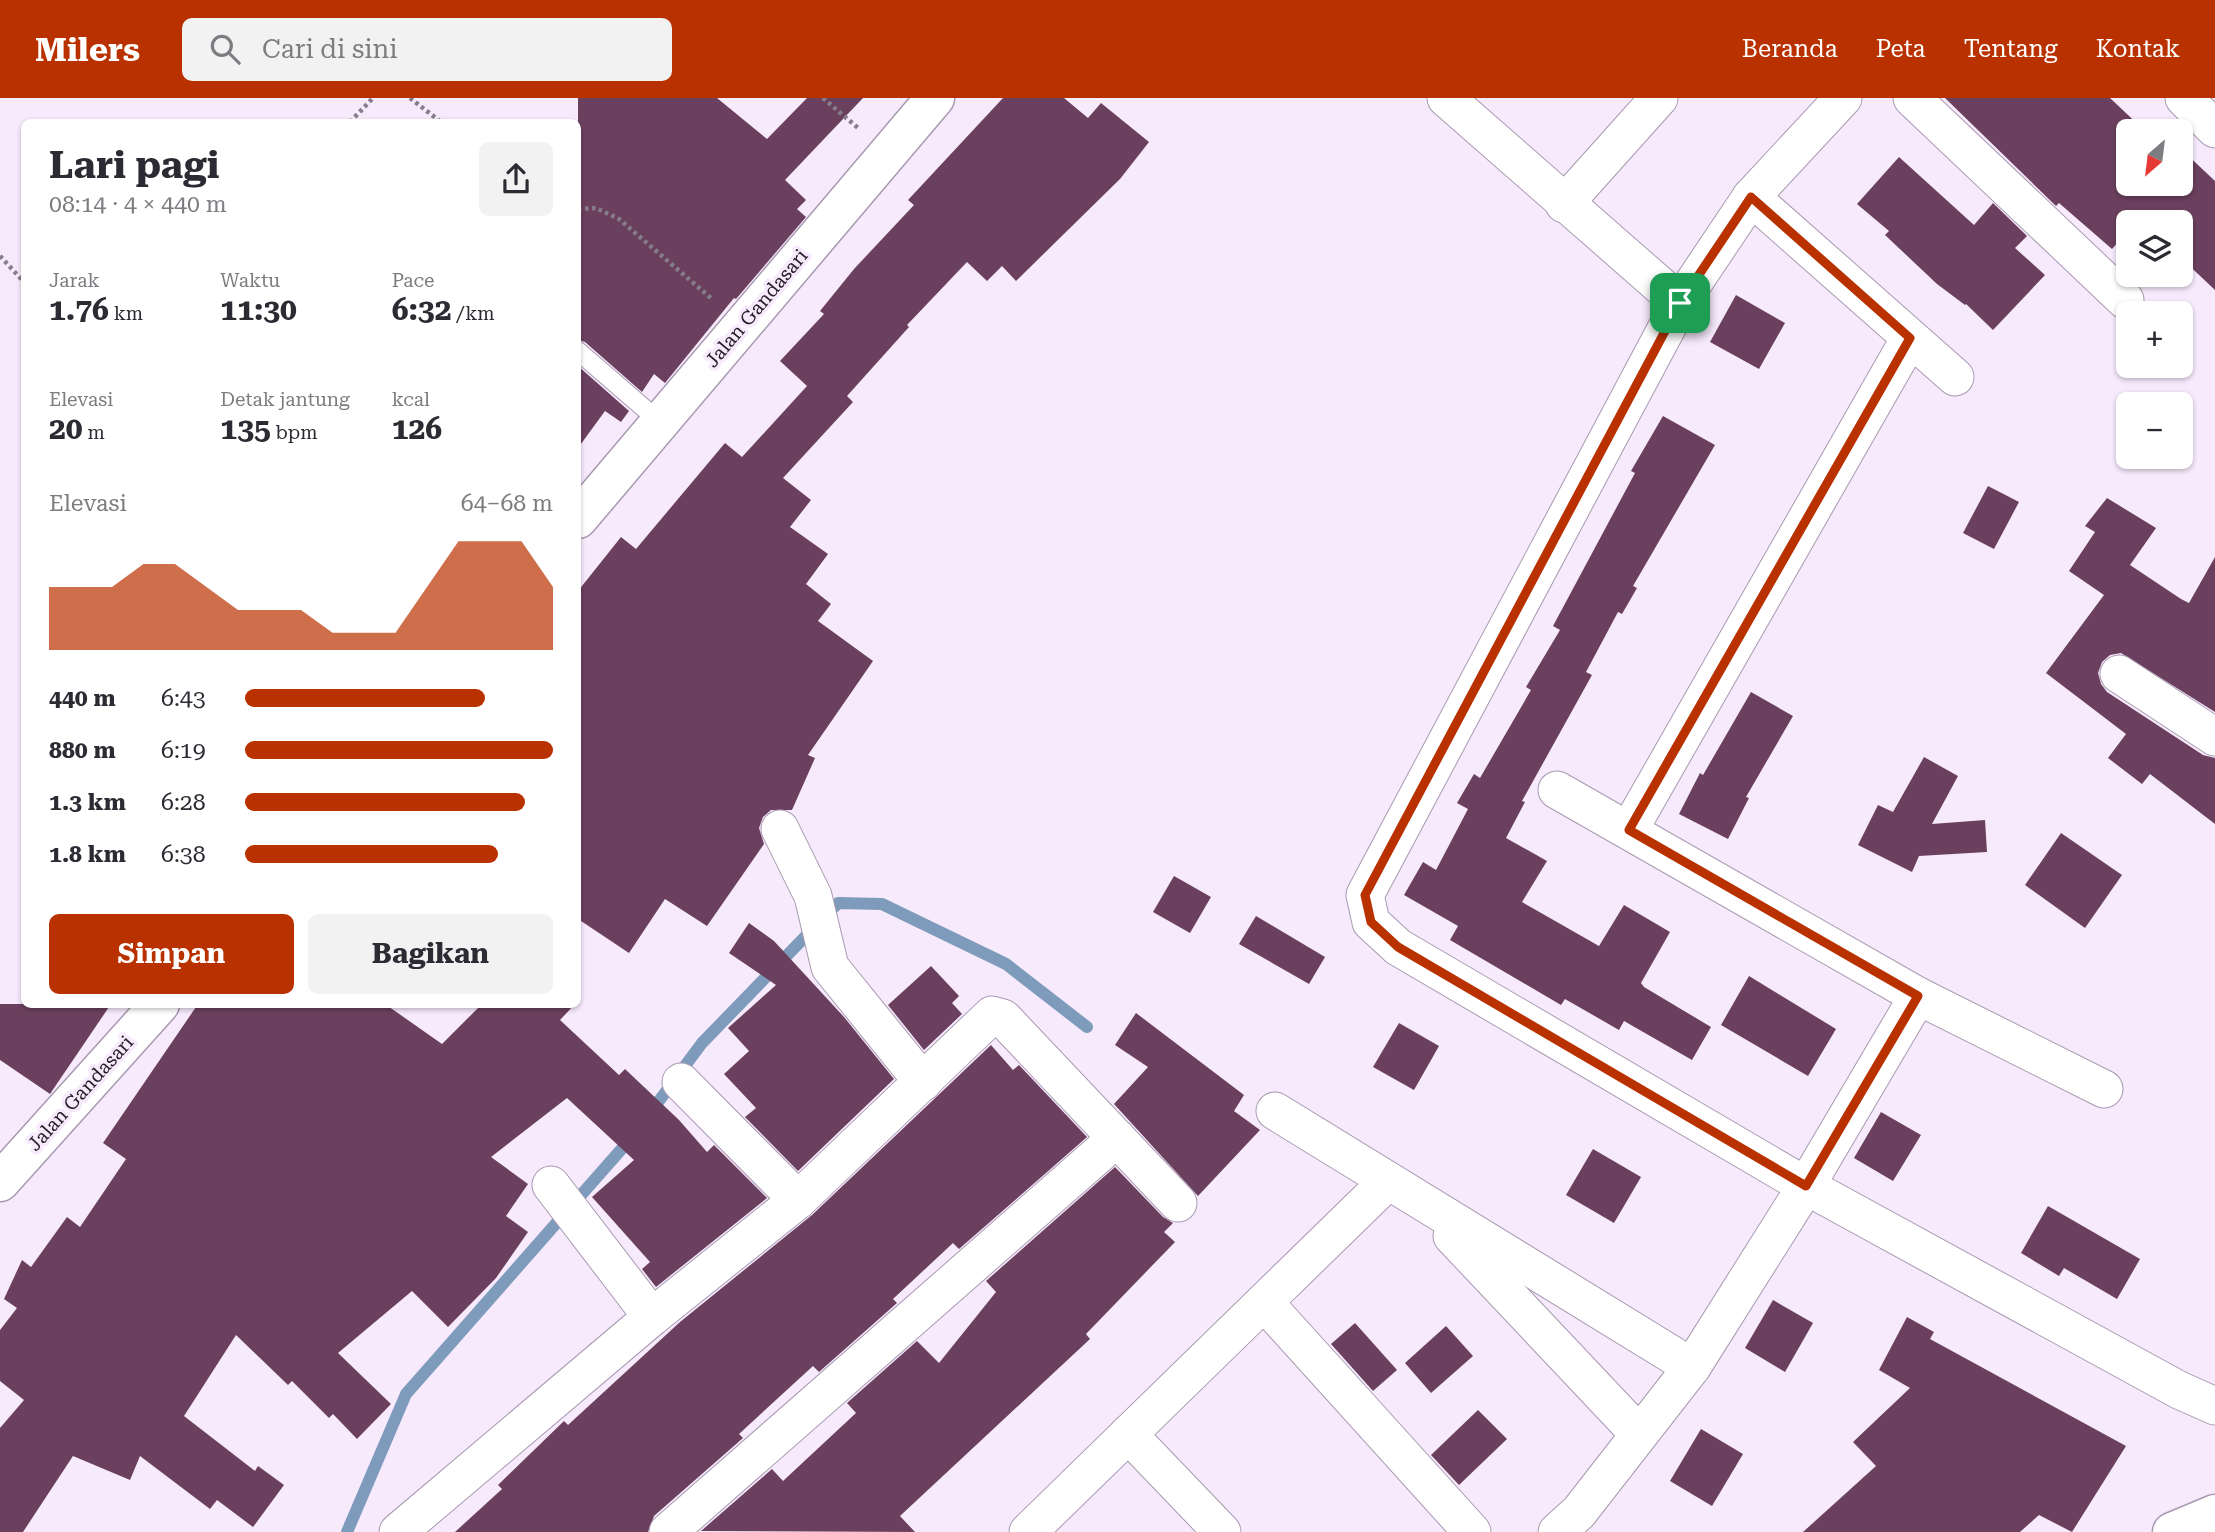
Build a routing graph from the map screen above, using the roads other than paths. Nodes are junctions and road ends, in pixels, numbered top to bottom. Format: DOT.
graph roads {
  1 [pos="935,98"];
  2 [pos="1446,98"];
  3 [pos="1659,98"];
  4 [pos="1843,98"];
  5 [pos="1912,98"];
  6 [pos="2184,98"];
  7 [pos="2215,129"];
  8 [pos="1751,197"];
  9 [pos="1564,204"];
  10 [pos="2125,300"];
  11 [pos="1680,303"];
  12 [pos="1910,338"];
  13 [pos="581,354"];
  14 [pos="1955,377"];
  15 [pos="660,422"];
  16 [pos="581,515"];
  17 [pos="2119,674"];
  18 [pos="2215,737"];
  19 [pos="1557,790"];
  20 [pos="780,829"];
  21 [pos="1629,830"];
  22 [pos="1918,996"];
  23 [pos="156,1008"];
  24 [pos="681,1082"];
  25 [pos="923,1082"];
  26 [pos="2104,1089"];
  27 [pos="1275,1111"];
  28 [pos="1116,1138"];
  29 [pos="5,1167"];
  30 [pos="1387,1182"];
  31 [pos="1806,1186"];
  32 [pos="798,1200"];
  33 [pos="564,1202"];
  34 [pos="1420,1202"];
  35 [pos="1178,1203"];
  36 [pos="1264,1302"];
  37 [pos="652,1317"];
  38 [pos="1692,1367"];
  39 [pos="2215,1405"];
  40 [pos="1128,1434"];
  41 [pos="1639,1434"];
  42 [pos="2215,1514"];
  43 [pos="415,1527"];
  44 [pos="668,1532"];
  45 [pos="1028,1532"];
  46 [pos="1222,1532"];
  47 [pos="1472,1532"];
  48 [pos="1557,1532"];
  49 [pos="2172,1532"];
  1 -- 15 [label="street, Jalan Gandasari"];
  2 -- 9 [label="street"];
  3 -- 9 [label="street"];
  4 -- 8 [label="street"];
  5 -- 10 [label="street"];
  6 -- 7 [label="street"];
  8 -- 11 [label="street"];
  8 -- 12 [label="street"];
  9 -- 11 [label="street"];
  11 -- 31 [label="street"];
  12 -- 14 [label="street"];
  12 -- 21 [label="street"];
  13 -- 15 [label="lane"];
  15 -- 16 [label="street, Jalan Gandasari"];
  17 -- 18 [label="street"];
  19 -- 21 [label="street"];
  20 -- 25 [label="street"];
  21 -- 22 [label="street"];
  22 -- 26 [label="street"];
  22 -- 31 [label="street"];
  23 -- 29 [label="street, Jalan Gandasari"];
  24 -- 32 [label="street"];
  25 -- 28 [label="street"];
  25 -- 32 [label="street"];
  27 -- 30 [label="street"];
  28 -- 35 [label="street"];
  28 -- 44 [label="street"];
  30 -- 34 [label="street"];
  30 -- 36 [label="street"];
  31 -- 38 [label="street"];
  31 -- 39 [label="street"];
  32 -- 37 [label="street"];
  33 -- 37 [label="street"];
  34 -- 38 [label="street"];
  34 -- 41 [label="street"];
  36 -- 40 [label="street"];
  36 -- 47 [label="street"];
  37 -- 43 [label="street"];
  38 -- 41 [label="street"];
  40 -- 45 [label="street"];
  40 -- 46 [label="street"];
  41 -- 48 [label="street"];
  42 -- 49 [label="street"];
}
